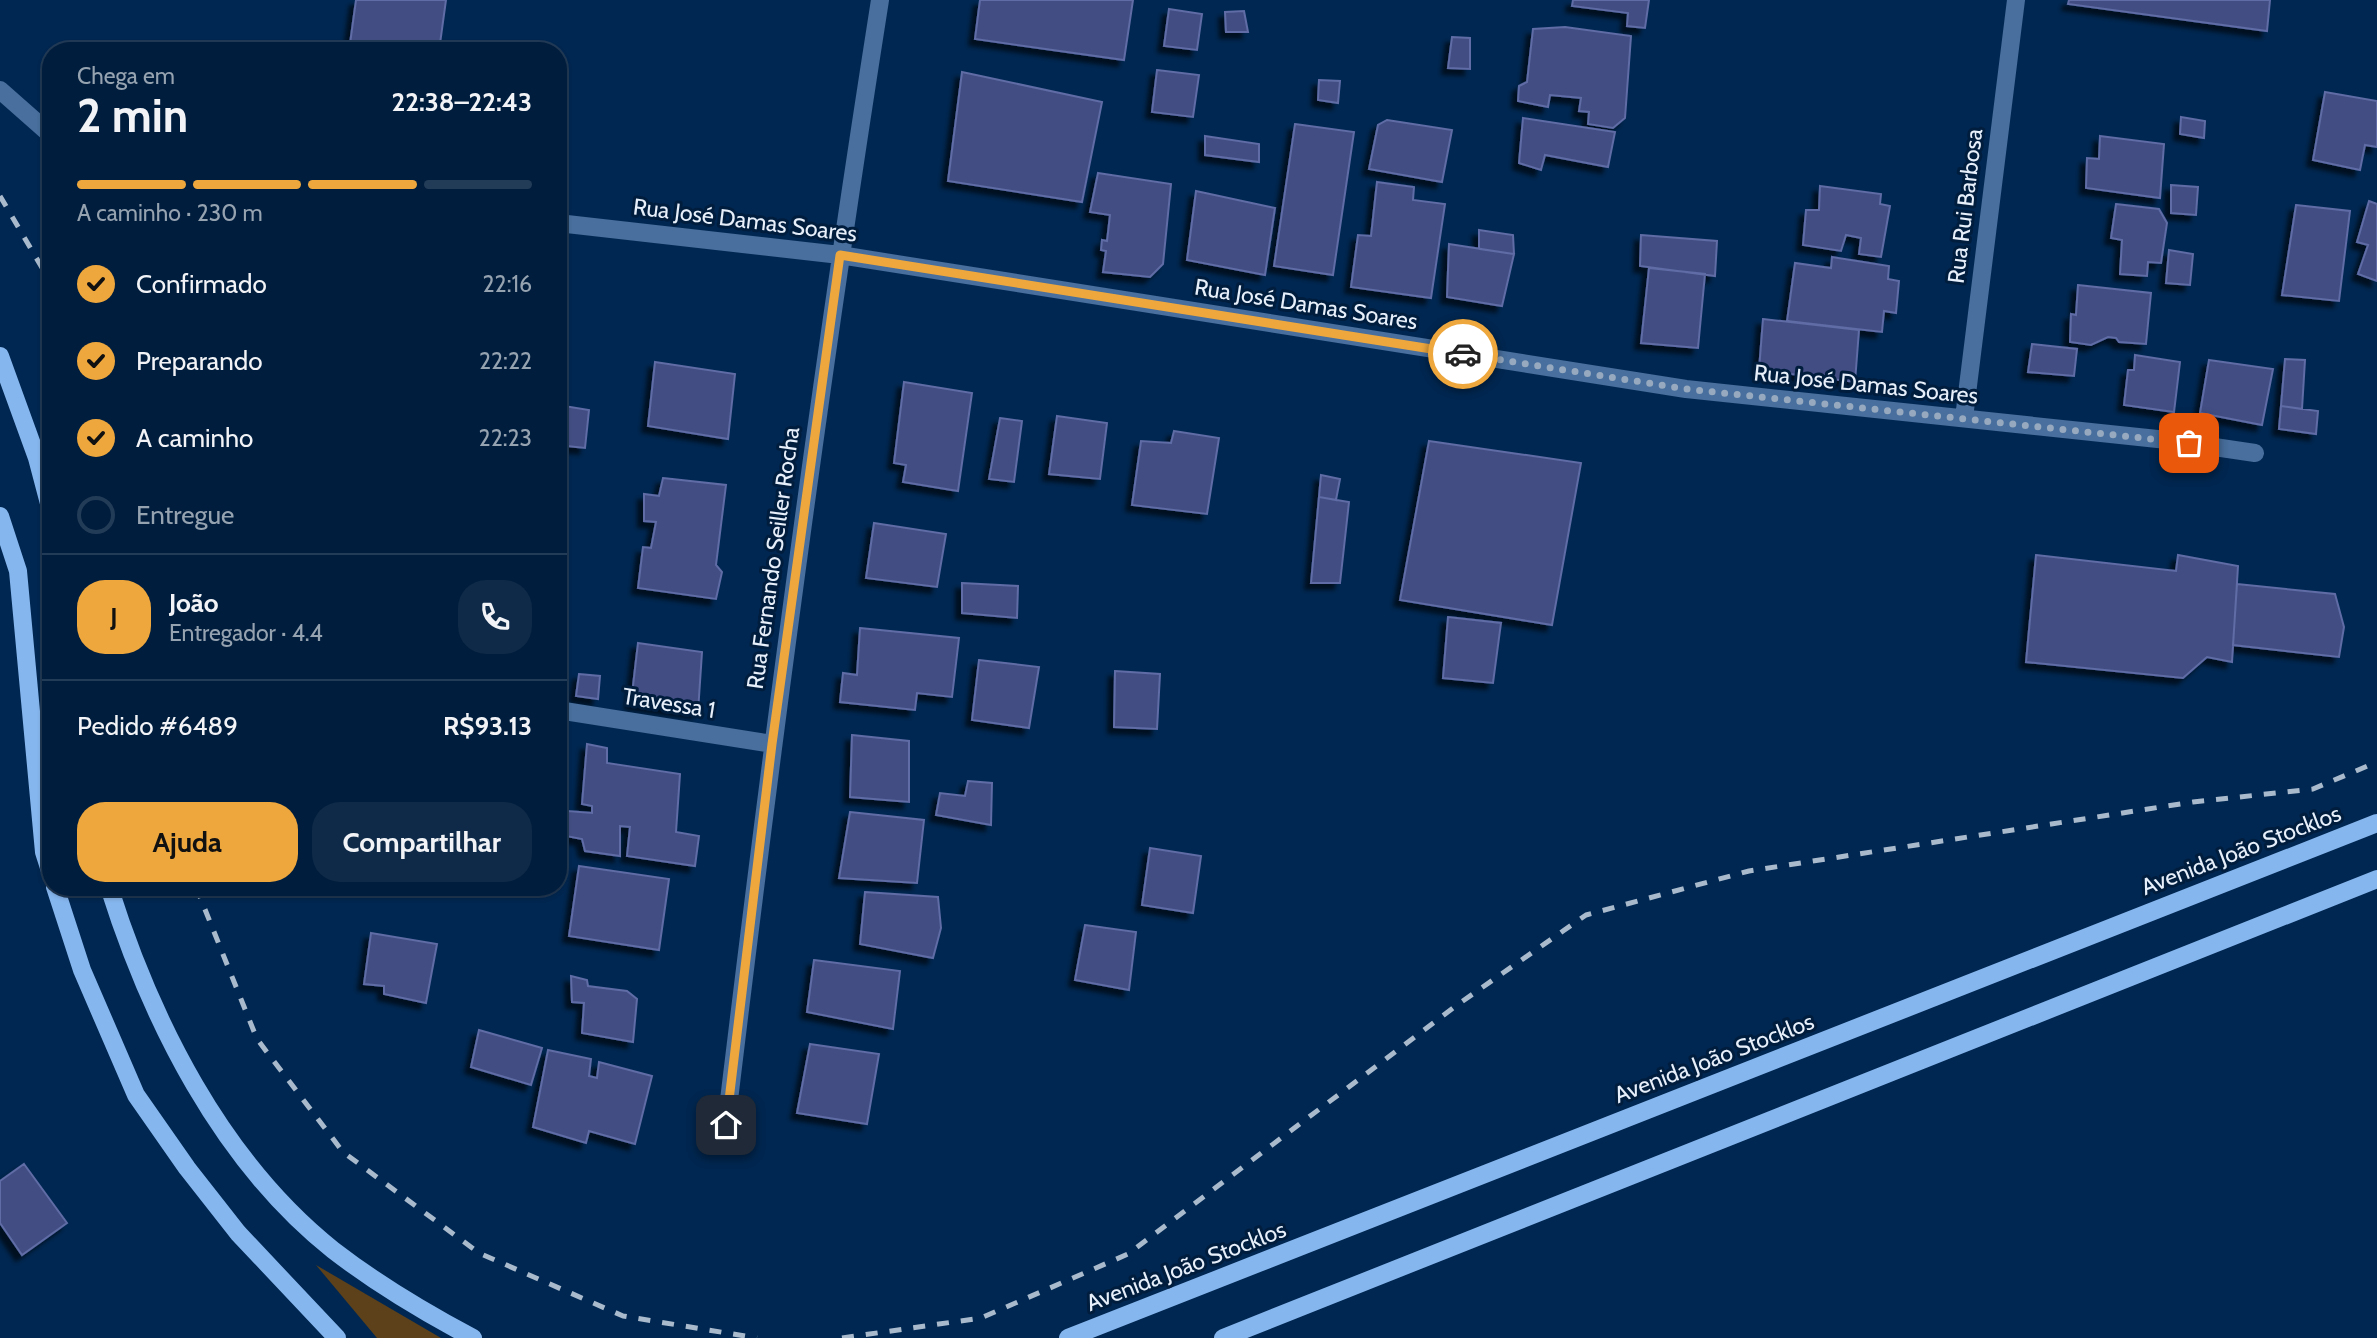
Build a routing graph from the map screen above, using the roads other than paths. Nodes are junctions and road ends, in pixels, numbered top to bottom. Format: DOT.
graph roads {
  1 [pos="880,0"];
  2 [pos="2015,0"];
  3 [pos="0,90"];
  4 [pos="42,127"];
  5 [pos="567,224"];
  6 [pos="840,255"];
  7 [pos="0,356"];
  8 [pos="1964,418"];
  9 [pos="2255,453"];
  10 [pos="42,477"];
  11 [pos="0,516"];
  12 [pos="567,711"];
  13 [pos="772,744"];
  14 [pos="2377,823"];
  15 [pos="42,830"];
  16 [pos="2377,879"];
  17 [pos="58,896"];
  18 [pos="112,896"];
  19 [pos="726,1125"];
  20 [pos="337,1338"];
  21 [pos="473,1338"];
  22 [pos="1068,1338"];
  23 [pos="1223,1338"];
  1 -- 6 [label="street, Rua Fernando Seiller Rocha"];
  2 -- 8 [label="street, Rua Rui Barbosa"];
  3 -- 4 [label="street"];
  5 -- 6 [label="street, Rua José Damas Soares"];
  6 -- 8 [label="street, Rua José Damas Soares"];
  6 -- 13 [label="street, Rua Fernando Seiller Rocha"];
  7 -- 10 [label="main road"];
  8 -- 9 [label="street, Rua José Damas Soares"];
  11 -- 15 [label="main road"];
  12 -- 13 [label="street, Travessa 1"];
  13 -- 19 [label="street, Rua Fernando Seiller Rocha"];
  14 -- 22 [label="main road, Avenida João Stocklos"];
  16 -- 23 [label="main road"];
  17 -- 20 [label="main road"];
  18 -- 21 [label="main road"];
}
